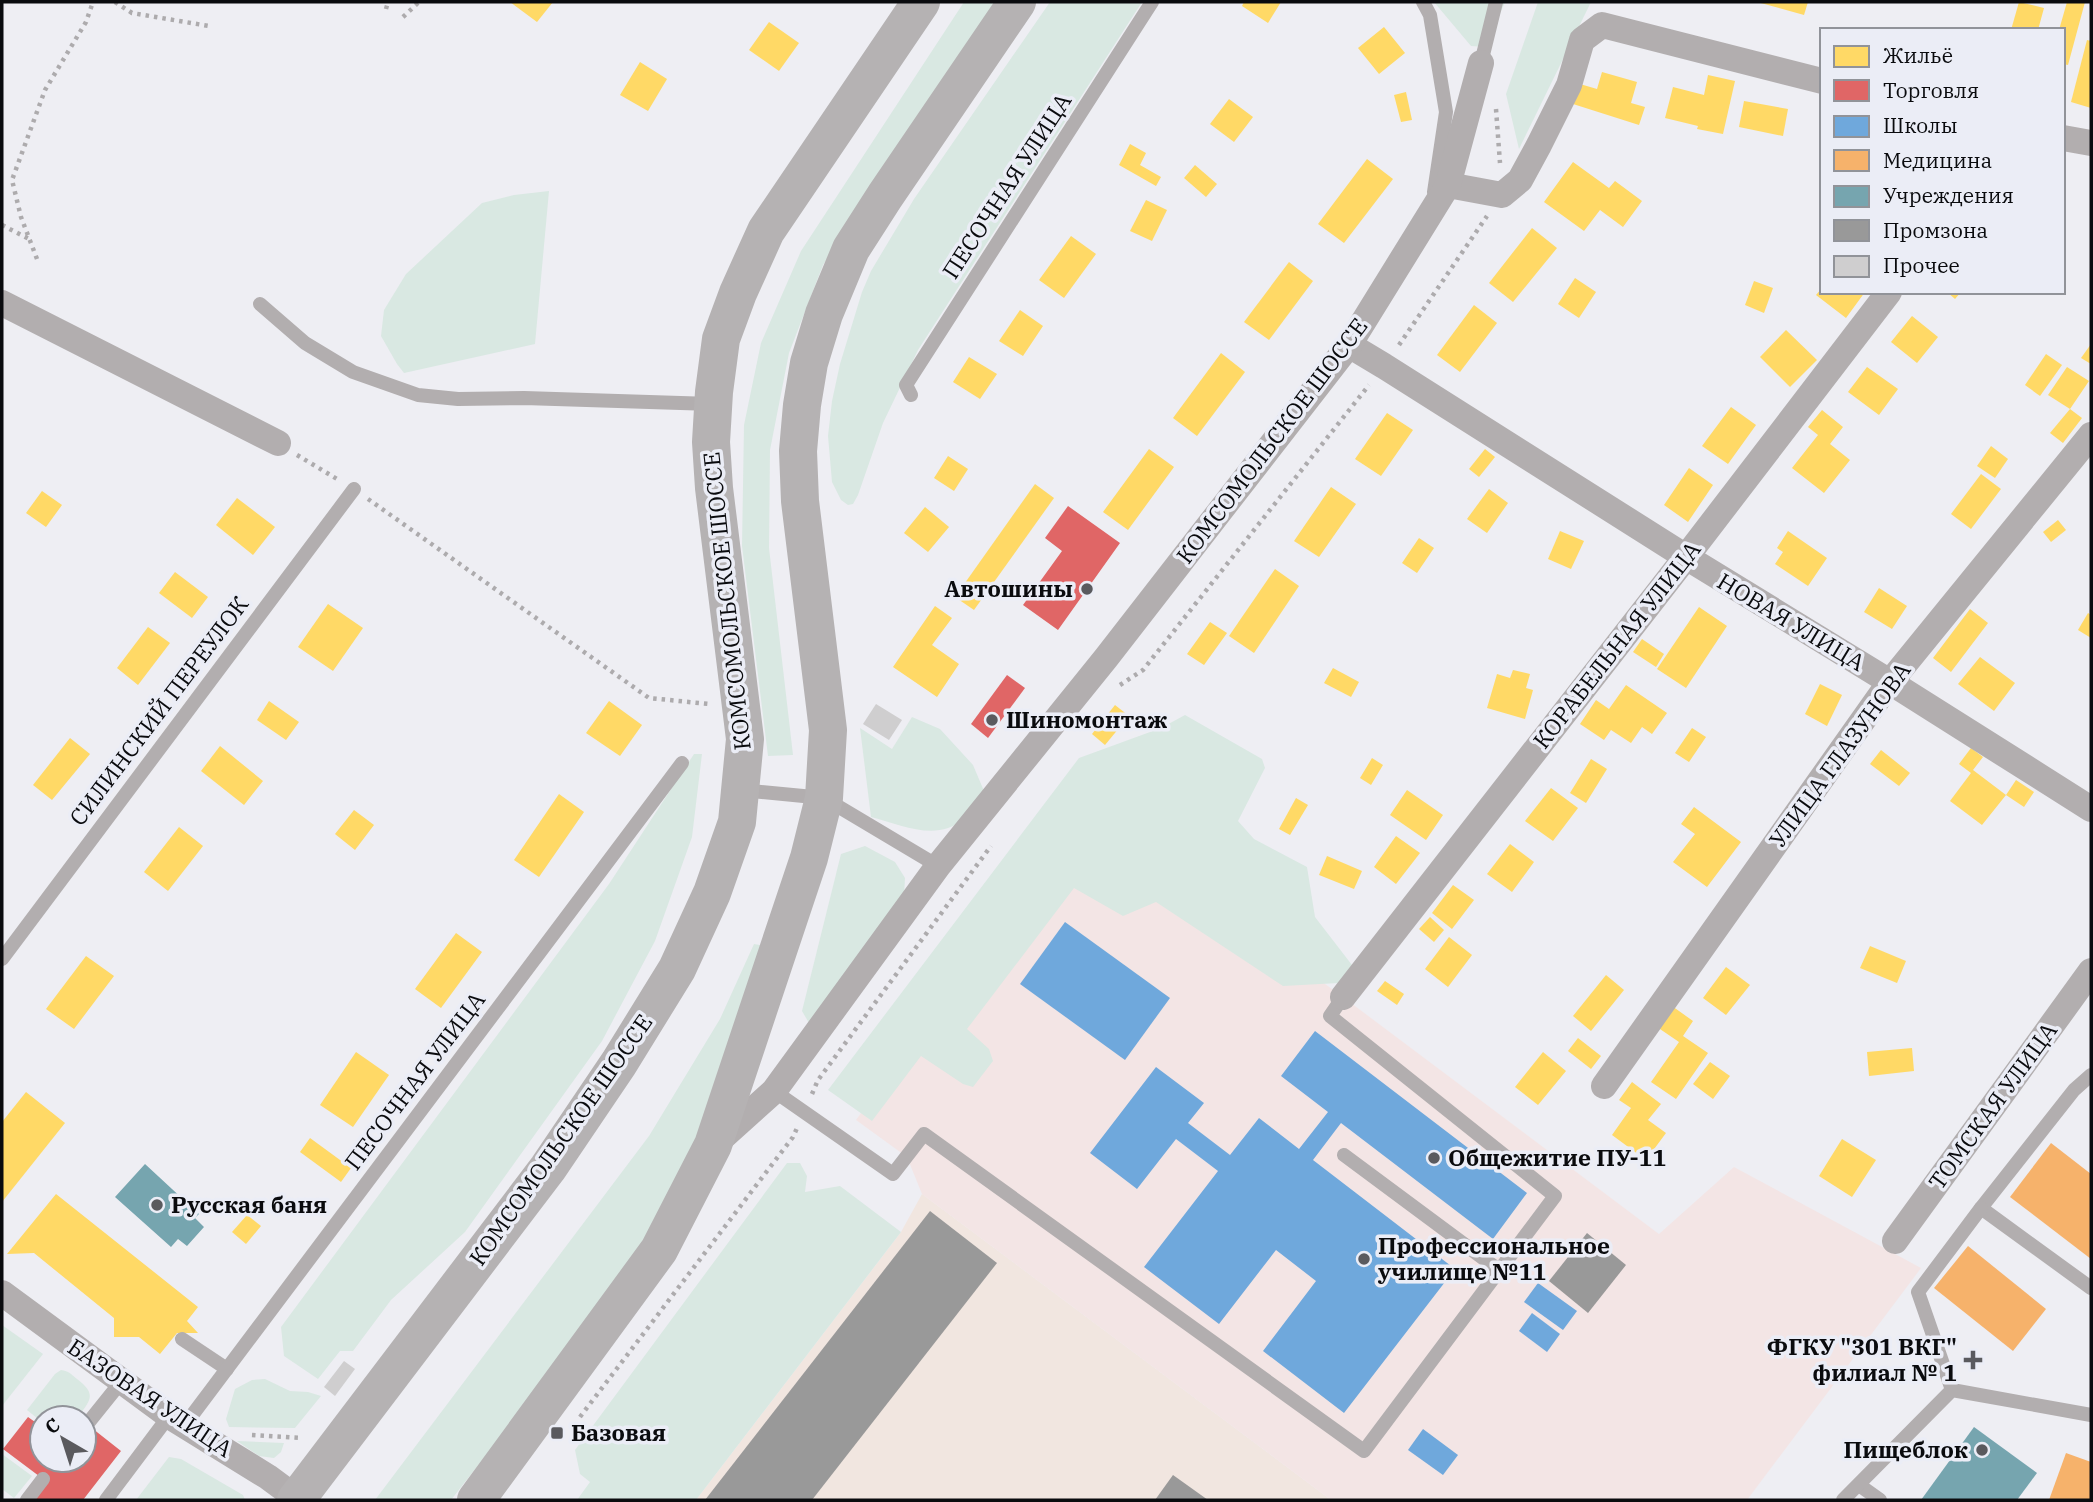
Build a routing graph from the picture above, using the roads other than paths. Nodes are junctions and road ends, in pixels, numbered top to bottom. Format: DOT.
graph roads {
  1 [pos="920,2"];
  2 [pos="1017,2"];
  3 [pos="1152,2"];
  4 [pos="1423,2"];
  5 [pos="1496,2"];
  6 [pos="1481,63"];
  7 [pos="1820,80"];
  8 [pos="2065,138"];
  9 [pos="2091,144"];
  10 [pos="1448,185"];
  11 [pos="1432,213"];
  12 [pos="1887,294"];
  13 [pos="2,303"];
  14 [pos="260,304"];
  15 [pos="1349,345"];
  16 [pos="911,395"];
  17 [pos="713,404"];
  18 [pos="2091,435"];
  19 [pos="278,443"];
  20 [pos="354,489"];
  21 [pos="1686,557"];
  22 [pos="1890,682"];
  23 [pos="682,762"];
  24 [pos="740,790"];
  25 [pos="824,798"];
  26 [pos="2091,809"];
  27 [pos="938,866"];
  28 [pos="2,959"];
  29 [pos="2091,971"];
  30 [pos="1343,997"];
  31 [pos="2091,1075"];
  32 [pos="1604,1086"];
  33 [pos="774,1091"];
  34 [pos="713,1145"];
  35 [pos="1344,1155"];
  36 [pos="1981,1208"];
  37 [pos="1895,1241"];
  38 [pos="1499,1270"];
  39 [pos="2091,1289"];
  40 [pos="2,1293"];
  41 [pos="182,1339"];
  42 [pos="227,1369"];
  43 [pos="121,1382"];
  44 [pos="1952,1390"];
  45 [pos="98,1411"];
  46 [pos="2091,1415"];
  47 [pos="177,1421"];
  48 [pos="43,1479"];
  49 [pos="1858,1485"];
  50 [pos="27,1500"];
  51 [pos="106,1500"];
  52 [pos="298,1500"];
  53 [pos="476,1500"];
  54 [pos="1843,1500"];
  55 [pos="1880,1500"];
  1 -- 17 [label="main road, КОМСОМОЛЬСКОЕ ШОССЕ"];
  2 -- 25 [label="main road, КОМСОМОЛЬСКОЕ ШОССЕ"];
  3 -- 16 [label="lane, ПЕСОЧНАЯ УЛИЦА"];
  4 -- 11 [label="lane"];
  5 -- 6 [label="lane"];
  6 -- 10 [label="street, КОМСОМОЛЬСКОЕ ШОССЕ"];
  7 -- 10 [label="street"];
  8 -- 9 [label="street"];
  10 -- 11 [label="street, КОМСОМОЛЬСКОЕ ШОССЕ"];
  11 -- 15 [label="street, КОМСОМОЛЬСКОЕ ШОССЕ"];
  12 -- 21 [label="street, КОРАБЕЛЬНАЯ УЛИЦА"];
  13 -- 19 [label="street"];
  14 -- 17 [label="lane"];
  15 -- 21 [label="street, НОВАЯ УЛИЦА"];
  15 -- 27 [label="street, КОМСОМОЛЬСКОЕ ШОССЕ"];
  17 -- 24 [label="main road, КОМСОМОЛЬСКОЕ ШОССЕ"];
  18 -- 22 [label="street, УЛИЦА ГЛАЗУНОВА"];
  20 -- 28 [label="lane, СИЛИНСКИЙ ПЕРЕУЛОК"];
  21 -- 22 [label="street, НОВАЯ УЛИЦА"];
  21 -- 30 [label="street, КОРАБЕЛЬНАЯ УЛИЦА"];
  22 -- 26 [label="street, НОВАЯ УЛИЦА"];
  22 -- 32 [label="street, УЛИЦА ГЛАЗУНОВА"];
  23 -- 42 [label="lane, ПЕСОЧНАЯ УЛИЦА"];
  24 -- 25 [label="lane"];
  24 -- 52 [label="main road, КОМСОМОЛЬСКОЕ ШОССЕ"];
  25 -- 27 [label="lane"];
  25 -- 34 [label="main road, КОМСОМОЛЬСКОЕ ШОССЕ"];
  27 -- 33 [label="street, КОМСОМОЛЬСКОЕ ШОССЕ"];
  29 -- 37 [label="street, ТОМСКАЯ УЛИЦА"];
  30 -- 38 [label="lane"];
  31 -- 36 [label="lane"];
  33 -- 34 [label="street, КОМСОМОЛЬСКОЕ ШОССЕ"];
  33 -- 38 [label="lane"];
  34 -- 53 [label="main road, КОМСОМОЛЬСКОЕ ШОССЕ"];
  35 -- 38 [label="lane"];
  36 -- 39 [label="lane"];
  36 -- 44 [label="lane"];
  40 -- 43 [label="street, БАЗОВАЯ УЛИЦА"];
  41 -- 42 [label="lane"];
  42 -- 47 [label="lane, ПЕСОЧНАЯ УЛИЦА"];
  43 -- 45 [label="lane"];
  43 -- 47 [label="street, БАЗОВАЯ УЛИЦА"];
  44 -- 46 [label="lane"];
  44 -- 49 [label="lane"];
  47 -- 51 [label="lane, ПЕСОЧНАЯ УЛИЦА"];
  47 -- 52 [label="street, БАЗОВАЯ УЛИЦА"];
  48 -- 50 [label="lane"];
  49 -- 54 [label="lane"];
  49 -- 55 [label="lane"];
}
